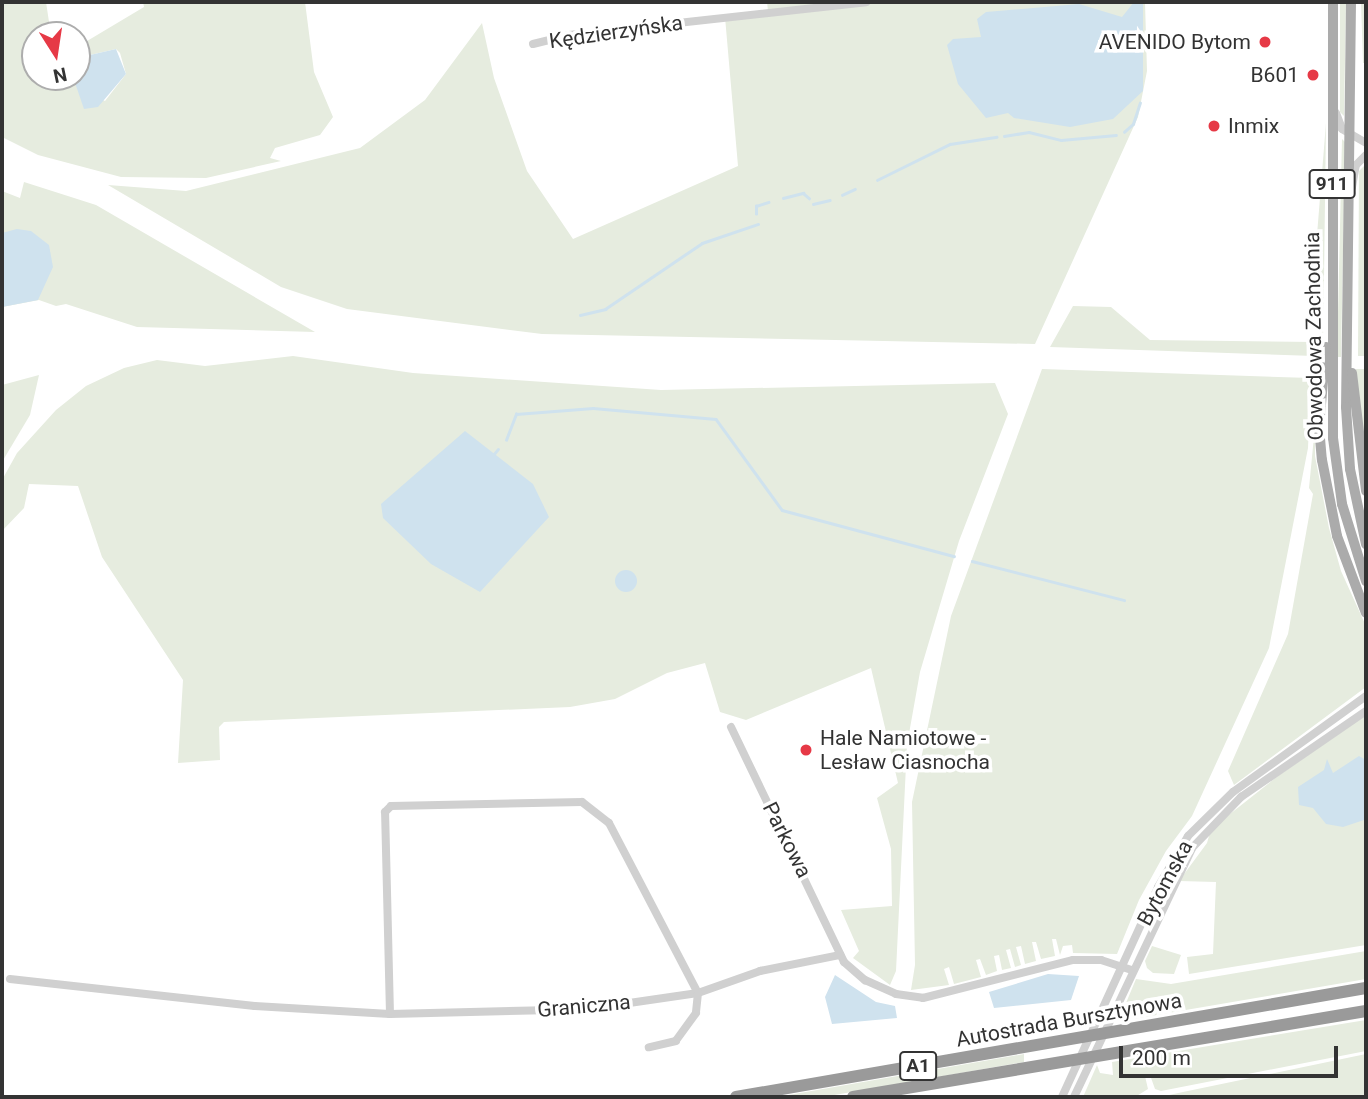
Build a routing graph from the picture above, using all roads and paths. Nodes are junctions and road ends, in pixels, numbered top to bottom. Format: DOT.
graph roads {
  1 [pos="866,2"];
  2 [pos="1333,2"];
  3 [pos="1351,2"];
  4 [pos="533,44"];
  5 [pos="1333,86"];
  6 [pos="1348,135"];
  7 [pos="1366,144"];
  8 [pos="1366,155"];
  9 [pos="1349,203"];
  10 [pos="1331,281"];
  11 [pos="1348,346"];
  12 [pos="1366,492"];
  13 [pos="1366,544"];
  14 [pos="1366,581"];
  15 [pos="1366,613"];
  16 [pos="1366,695"];
  17 [pos="1366,711"];
  18 [pos="731,727"];
  19 [pos="840,955"];
  20 [pos="1127,968"];
  21 [pos="10,979"];
  22 [pos="1366,988"];
  23 [pos="698,993"];
  24 [pos="1366,1011"];
  25 [pos="390,1014"];
  26 [pos="649,1047"];
  27 [pos="736,1097"];
  28 [pos="853,1097"];
  29 [pos="1062,1097"];
  30 [pos="1073,1097"];
  1 -- 4 [label="street, Kędzierzyńska"];
  2 -- 5 [label="main road, 911"];
  3 -- 6 [label="main road, 911"];
  5 -- 6 [label="street"];
  5 -- 10 [label="main road, Obwodowa Zachodnia / 911"];
  6 -- 7 [label="street"];
  6 -- 9 [label="main road, Obwodowa Zachodnia / 911"];
  8 -- 9 [label="street"];
  9 -- 11 [label="main road, Obwodowa Zachodnia / 911"];
  10 -- 14 [label="main road, Obwodowa Zachodnia / 911"];
  10 -- 15 [label="main road"];
  11 -- 12 [label="main road"];
  11 -- 13 [label="main road, Obwodowa Zachodnia / 911"];
  16 -- 20 [label="street, Bytomska"];
  17 -- 20 [label="street, Bytomska"];
  18 -- 19 [label="street, Parkowa"];
  19 -- 20 [label="street"];
  19 -- 23 [label="street, Graniczna"];
  20 -- 29 [label="street, Bytomska"];
  20 -- 30 [label="street, Bytomska"];
  21 -- 25 [label="street, Graniczna"];
  22 -- 27 [label="highway, Autostrada Bursztynowa / A1"];
  23 -- 25 [label="street, Graniczna"];
  23 -- 25 [label="street"];
  23 -- 26 [label="street"];
  24 -- 28 [label="highway, Autostrada Bursztynowa / A1"];
}
